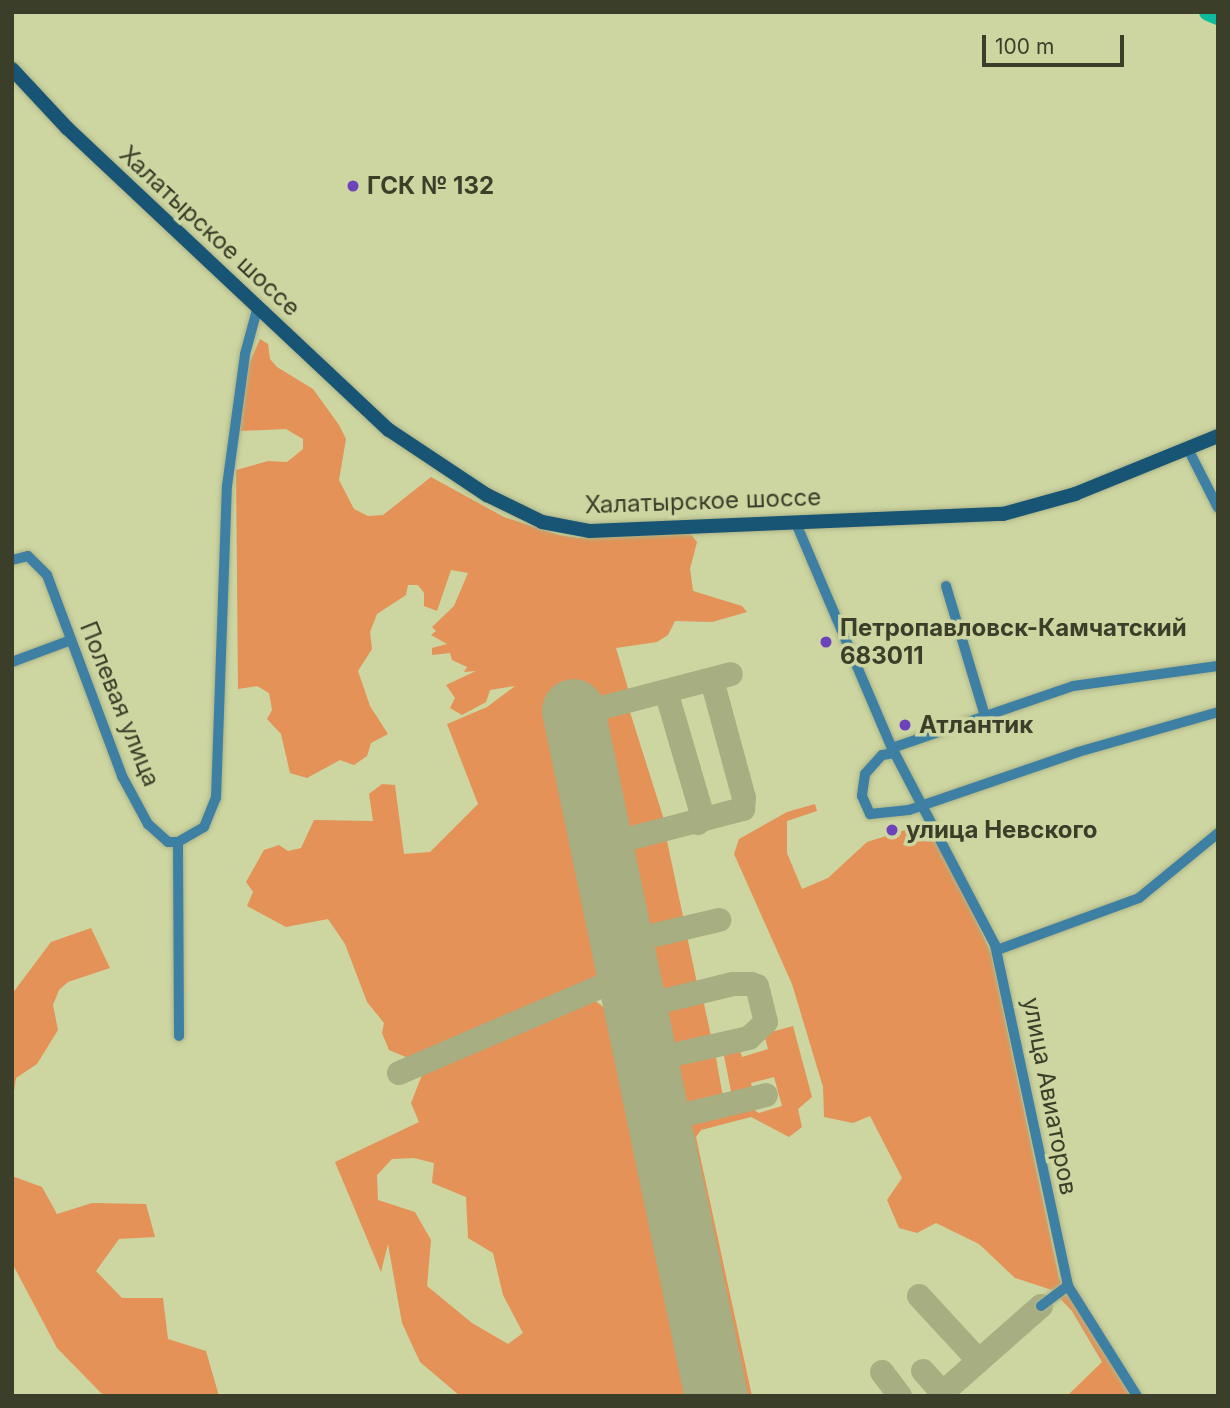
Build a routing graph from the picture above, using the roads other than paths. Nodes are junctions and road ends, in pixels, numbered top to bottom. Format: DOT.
graph roads {
  1 [pos="12,69"];
  2 [pos="258,306"];
  3 [pos="1218,436"];
  4 [pos="1188,449"];
  5 [pos="1218,508"];
  6 [pos="795,521"];
  7 [pos="12,560"];
  8 [pos="946,586"];
  9 [pos="71,640"];
  10 [pos="12,662"];
  11 [pos="1218,666"];
  12 [pos="1218,712"];
  13 [pos="985,716"];
  14 [pos="893,751"];
  15 [pos="921,804"];
  16 [pos="1218,833"];
  17 [pos="178,842"];
  18 [pos="998,950"];
  19 [pos="179,1036"];
  20 [pos="1068,1286"];
  21 [pos="1041,1306"];
  22 [pos="1137,1396"];
  1 -- 2 [label="street, Халатырское шоссе"];
  2 -- 6 [label="street, Халатырское шоссе"];
  2 -- 17 [label="street"];
  3 -- 4 [label="street, Халатырское шоссе"];
  4 -- 5 [label="street"];
  4 -- 6 [label="street, Халатырское шоссе"];
  6 -- 14 [label="street"];
  7 -- 9 [label="street, Полевая улица"];
  8 -- 13 [label="street"];
  9 -- 10 [label="street"];
  9 -- 17 [label="street, Полевая улица"];
  11 -- 13 [label="street"];
  12 -- 15 [label="street"];
  13 -- 14 [label="street"];
  14 -- 15 [label="street"];
  14 -- 15 [label="street"];
  15 -- 18 [label="street, улица Авиаторов"];
  16 -- 18 [label="street"];
  17 -- 19 [label="street"];
  18 -- 20 [label="street, улица Авиаторов"];
  20 -- 21 [label="street"];
  20 -- 22 [label="street, улица Авиаторов"];
}
